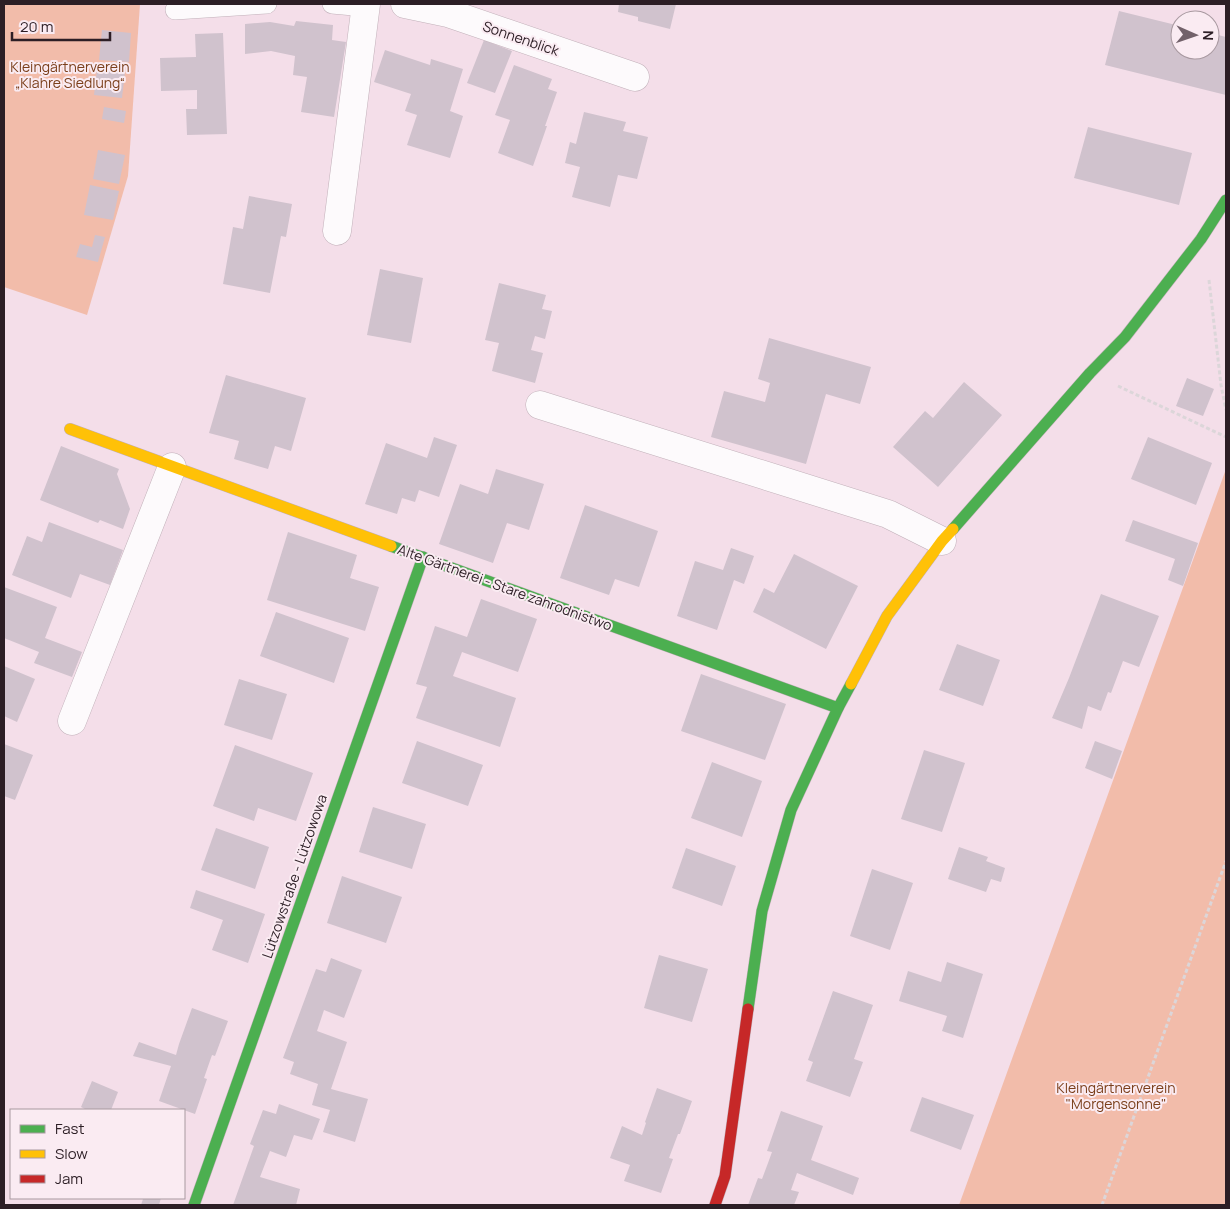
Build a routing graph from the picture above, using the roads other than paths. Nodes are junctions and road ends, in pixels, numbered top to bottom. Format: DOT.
graph roads {
  1 [pos="267,4"];
  2 [pos="332,4"];
  3 [pos="405,4"];
  4 [pos="366,5"];
  5 [pos="175,10"];
  6 [pos="635,76"];
  7 [pos="1226,200"];
  8 [pos="337,231"];
  9 [pos="540,405"];
  10 [pos="70,429"];
  11 [pos="172,467"];
  12 [pos="942,540"];
  13 [pos="423,557"];
  14 [pos="838,708"];
  15 [pos="72,720"];
  16 [pos="194,1205"];
  17 [pos="714,1205"];
  1 -- 5 [label="lane"];
  2 -- 4 [label="lane"];
  3 -- 6 [label="street, Sonnenblick"];
  4 -- 8 [label="street"];
  7 -- 12 [label="street"];
  9 -- 12 [label="street"];
  10 -- 11 [label="street, Alte Gärtnerei - Stare zahrodnistwo"];
  11 -- 13 [label="street, Alte Gärtnerei - Stare zahrodnistwo"];
  11 -- 15 [label="street"];
  12 -- 14 [label="street"];
  13 -- 14 [label="street, Alte Gärtnerei - Stare zahrodnistwo"];
  13 -- 16 [label="street, Lützowstraße - Lützowowa"];
  14 -- 17 [label="street"];
}
